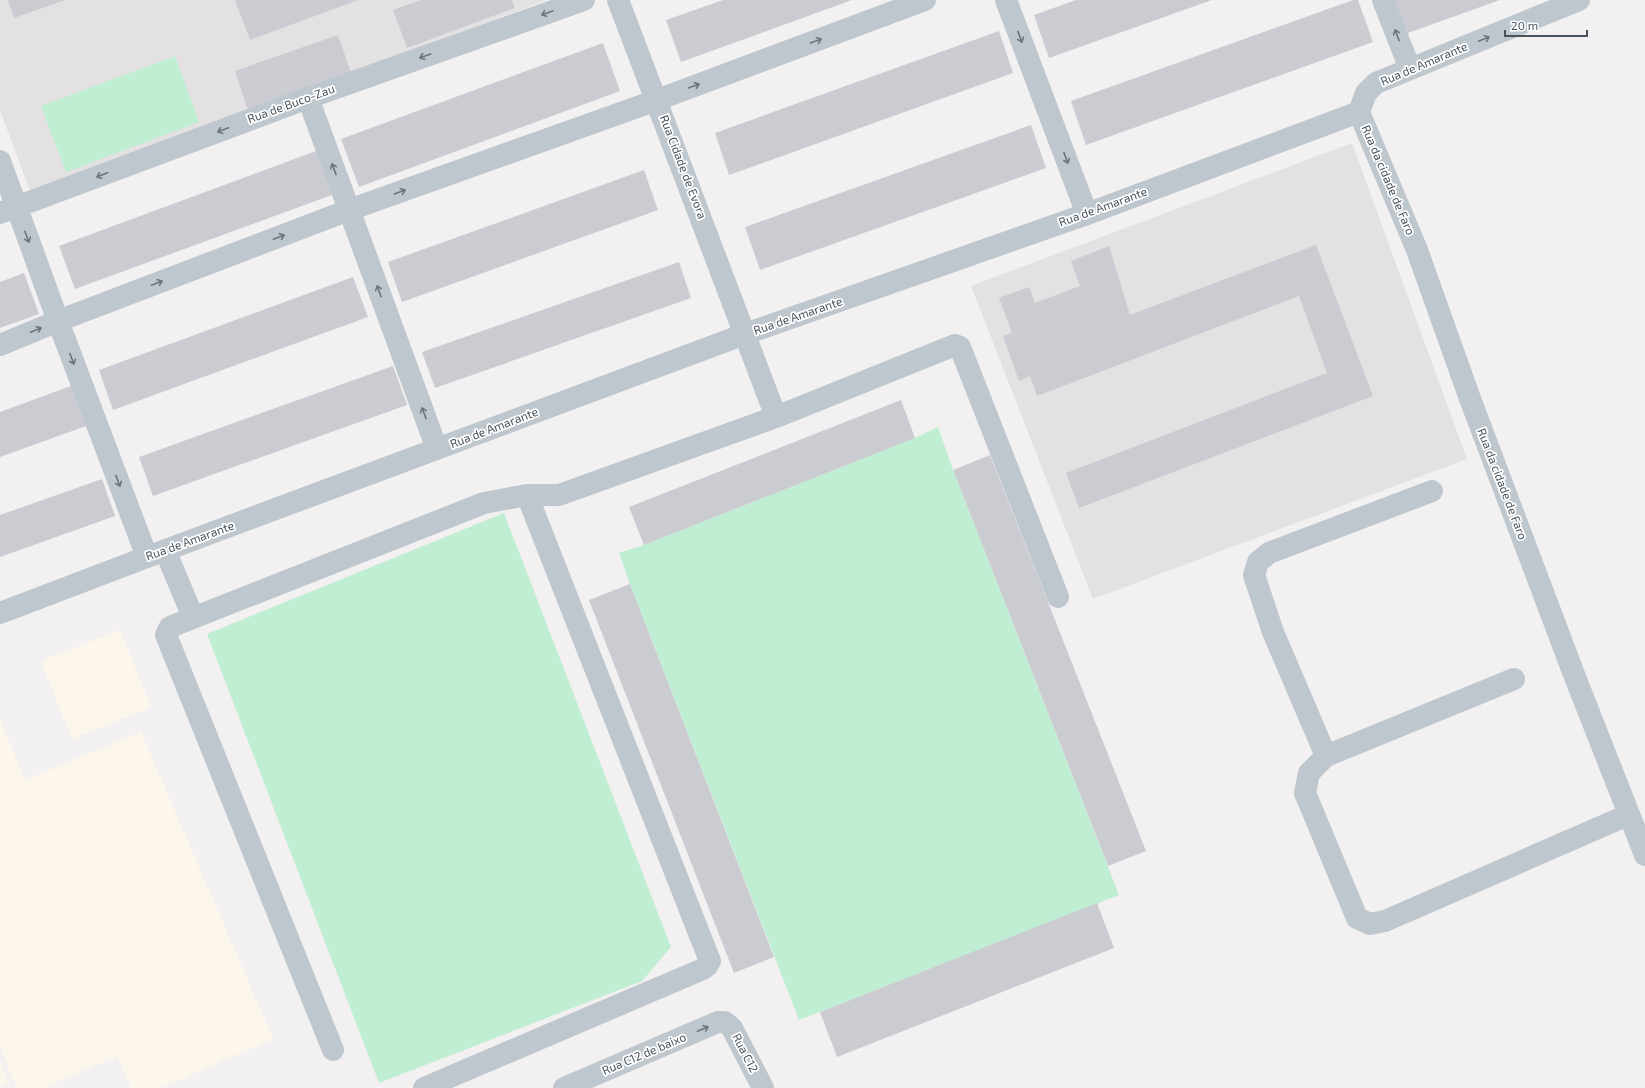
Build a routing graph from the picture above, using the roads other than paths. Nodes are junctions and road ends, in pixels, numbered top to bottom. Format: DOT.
graph roads {
  1 [pos="584,0"];
  2 [pos="618,0"];
  3 [pos="925,0"];
  4 [pos="1006,0"];
  5 [pos="1383,0"];
  6 [pos="1579,0"];
  7 [pos="1410,69"];
  8 [pos="308,98"];
  9 [pos="657,100"];
  10 [pos="1359,112"];
  11 [pos="0,161"];
  12 [pos="8,210"];
  13 [pos="349,210"];
  14 [pos="1087,214"];
  15 [pos="58,321"];
  16 [pos="745,334"];
  17 [pos="0,345"];
  18 [pos="776,416"];
  19 [pos="437,449"];
  20 [pos="1432,491"];
  21 [pos="527,495"];
  22 [pos="156,553"];
  23 [pos="1058,597"];
  24 [pos="0,614"];
  25 [pos="193,617"];
  26 [pos="1514,679"];
  27 [pos="1326,756"];
  28 [pos="1628,815"];
  29 [pos="1645,855"];
  30 [pos="725,1022"];
  31 [pos="333,1050"];
  32 [pos="424,1088"];
  33 [pos="564,1088"];
  34 [pos="763,1088"];
  1 -- 8 [label="street, Rua de Buco-Zau, one-way"];
  2 -- 9 [label="street, Rua Cidade de Evora"];
  9 -- 3 [label="street, one-way"];
  4 -- 14 [label="street, one-way"];
  7 -- 5 [label="street, one-way"];
  7 -- 6 [label="street, Rua de Amarante, one-way"];
  7 -- 10 [label="street, Rua de Amarante"];
  8 -- 12 [label="street, Rua de Buco-Zau, one-way"];
  13 -- 8 [label="street, one-way"];
  13 -- 9 [label="street, one-way"];
  9 -- 16 [label="street, Rua Cidade de Evora"];
  10 -- 14 [label="street, Rua de Amarante"];
  10 -- 28 [label="street, Rua da cidade de Faro"];
  11 -- 12 [label="street"];
  12 -- 15 [label="street, one-way"];
  15 -- 13 [label="street, one-way"];
  19 -- 13 [label="street, one-way"];
  14 -- 16 [label="street, Rua de Amarante"];
  17 -- 15 [label="street, one-way"];
  15 -- 22 [label="street, one-way"];
  16 -- 18 [label="street, Rua Cidade de Evora"];
  16 -- 19 [label="street, Rua de Amarante"];
  18 -- 21 [label="street"];
  18 -- 23 [label="street"];
  19 -- 22 [label="street, Rua de Amarante"];
  20 -- 27 [label="street"];
  21 -- 25 [label="street"];
  21 -- 32 [label="street"];
  22 -- 24 [label="street, Rua de Amarante"];
  22 -- 25 [label="street"];
  25 -- 31 [label="street"];
  26 -- 27 [label="street"];
  27 -- 28 [label="street"];
  28 -- 29 [label="street, Rua da cidade de Faro"];
  33 -- 30 [label="street, Rua C12 de baixo, one-way"];
  30 -- 34 [label="street, Rua C12"];
}
